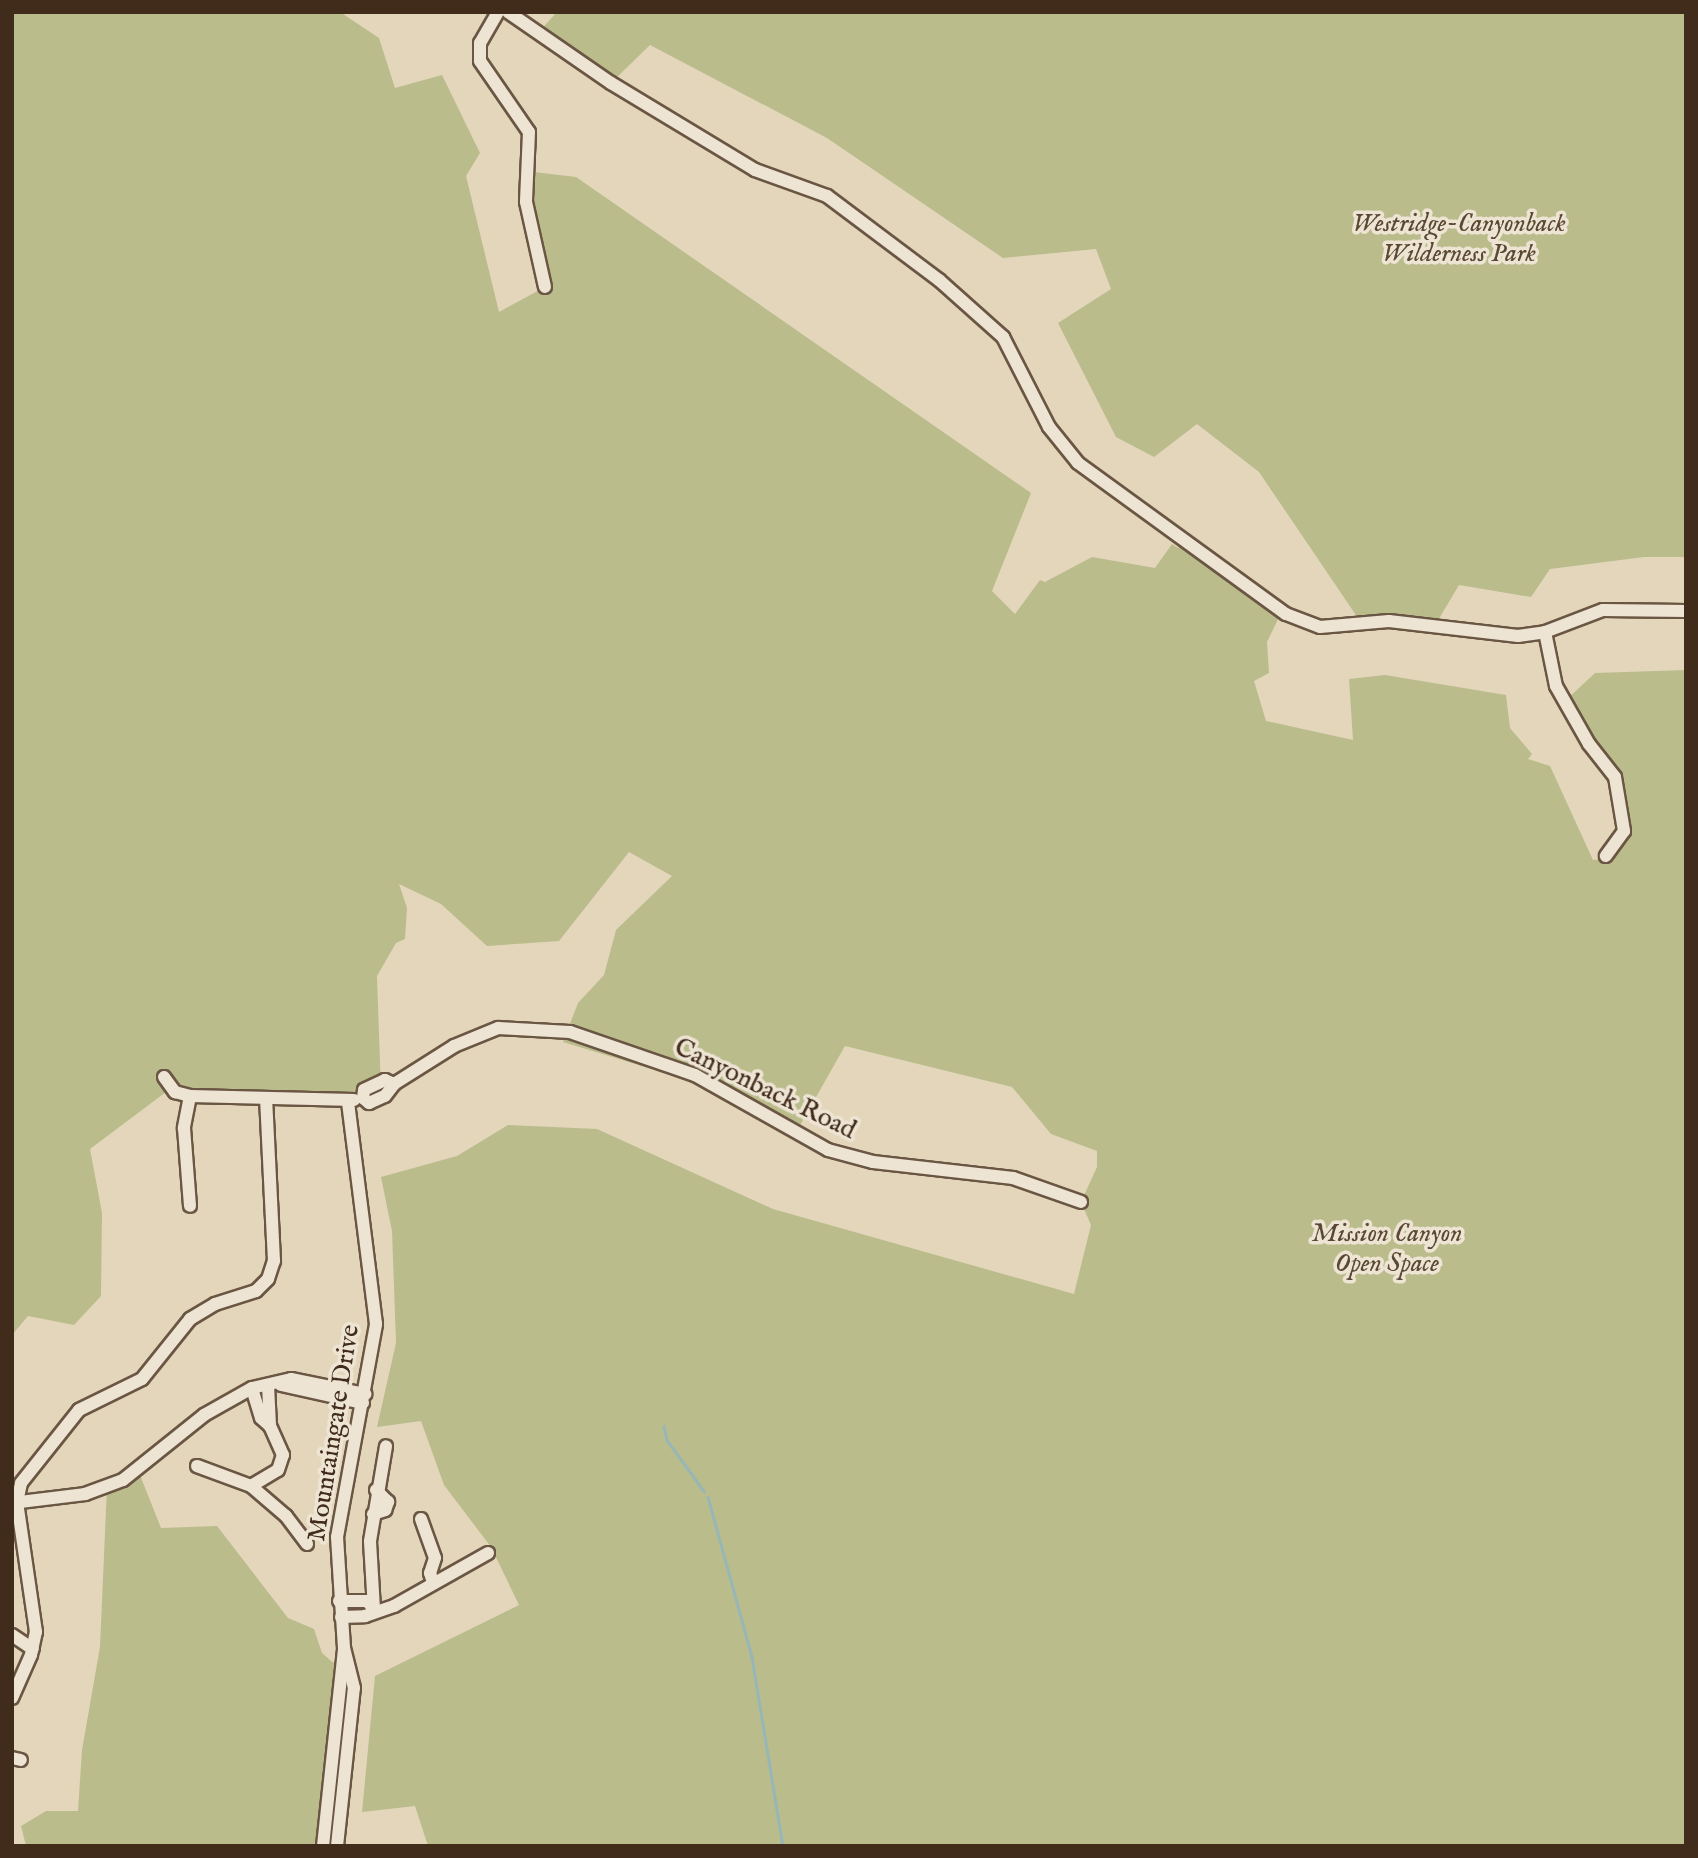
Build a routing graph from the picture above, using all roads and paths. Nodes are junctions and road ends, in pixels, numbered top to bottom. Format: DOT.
graph roads {
  1 [pos="498,12"];
  2 [pos="508,12"];
  3 [pos="545,287"];
  4 [pos="1686,611"];
  5 [pos="1545,632"];
  6 [pos="1606,856"];
  7 [pos="164,1077"];
  8 [pos="190,1096"];
  9 [pos="266,1099"];
  10 [pos="348,1101"];
  11 [pos="1081,1202"];
  12 [pos="190,1206"];
  13 [pos="274,1385"];
  14 [pos="252,1388"];
  15 [pos="364,1399"];
  16 [pos="270,1426"];
  17 [pos="386,1446"];
  18 [pos="197,1466"];
  19 [pos="251,1486"];
  20 [pos="15,1502"];
  21 [pos="421,1520"];
  22 [pos="307,1545"];
  23 [pos="488,1553"];
  24 [pos="435,1558"];
  25 [pos="449,1573"];
  26 [pos="433,1582"];
  27 [pos="339,1601"];
  28 [pos="374,1609"];
  29 [pos="341,1617"];
  30 [pos="12,1635"];
  31 [pos="344,1648"];
  32 [pos="33,1649"];
  33 [pos="12,1698"];
  34 [pos="323,1846"];
  35 [pos="337,1846"];
  1 -- 3 [label="street"];
  2 -- 5 [label="street"];
  4 -- 5 [label="street"];
  5 -- 6 [label="street"];
  7 -- 8 [label="street"];
  8 -- 9 [label="street"];
  8 -- 12 [label="street"];
  9 -- 10 [label="street"];
  9 -- 20 [label="street"];
  10 -- 11 [label="street, Canyonback Road"];
  10 -- 15 [label="street, Mountaingate Drive"];
  13 -- 14 [label="street"];
  13 -- 15 [label="street"];
  13 -- 16 [label="street"];
  14 -- 16 [label="street"];
  14 -- 20 [label="street"];
  15 -- 27 [label="street, Mountaingate Drive"];
  16 -- 19 [label="street"];
  17 -- 28 [label="street"];
  18 -- 19 [label="street"];
  19 -- 22 [label="street"];
  20 -- 32 [label="street"];
  21 -- 24 [label="street"];
  23 -- 25 [label="street"];
  24 -- 25 [label="street"];
  24 -- 26 [label="street"];
  25 -- 26 [label="street"];
  26 -- 28 [label="street"];
  27 -- 28 [label="street"];
  27 -- 29 [label="street, Mountaingate Drive"];
  28 -- 29 [label="street"];
  29 -- 31 [label="street, Mountaingate Drive"];
  30 -- 32 [label="street"];
  31 -- 34 [label="street, Mountaingate Drive"];
  31 -- 35 [label="street, Mountaingate Drive"];
  32 -- 33 [label="street"];
}
